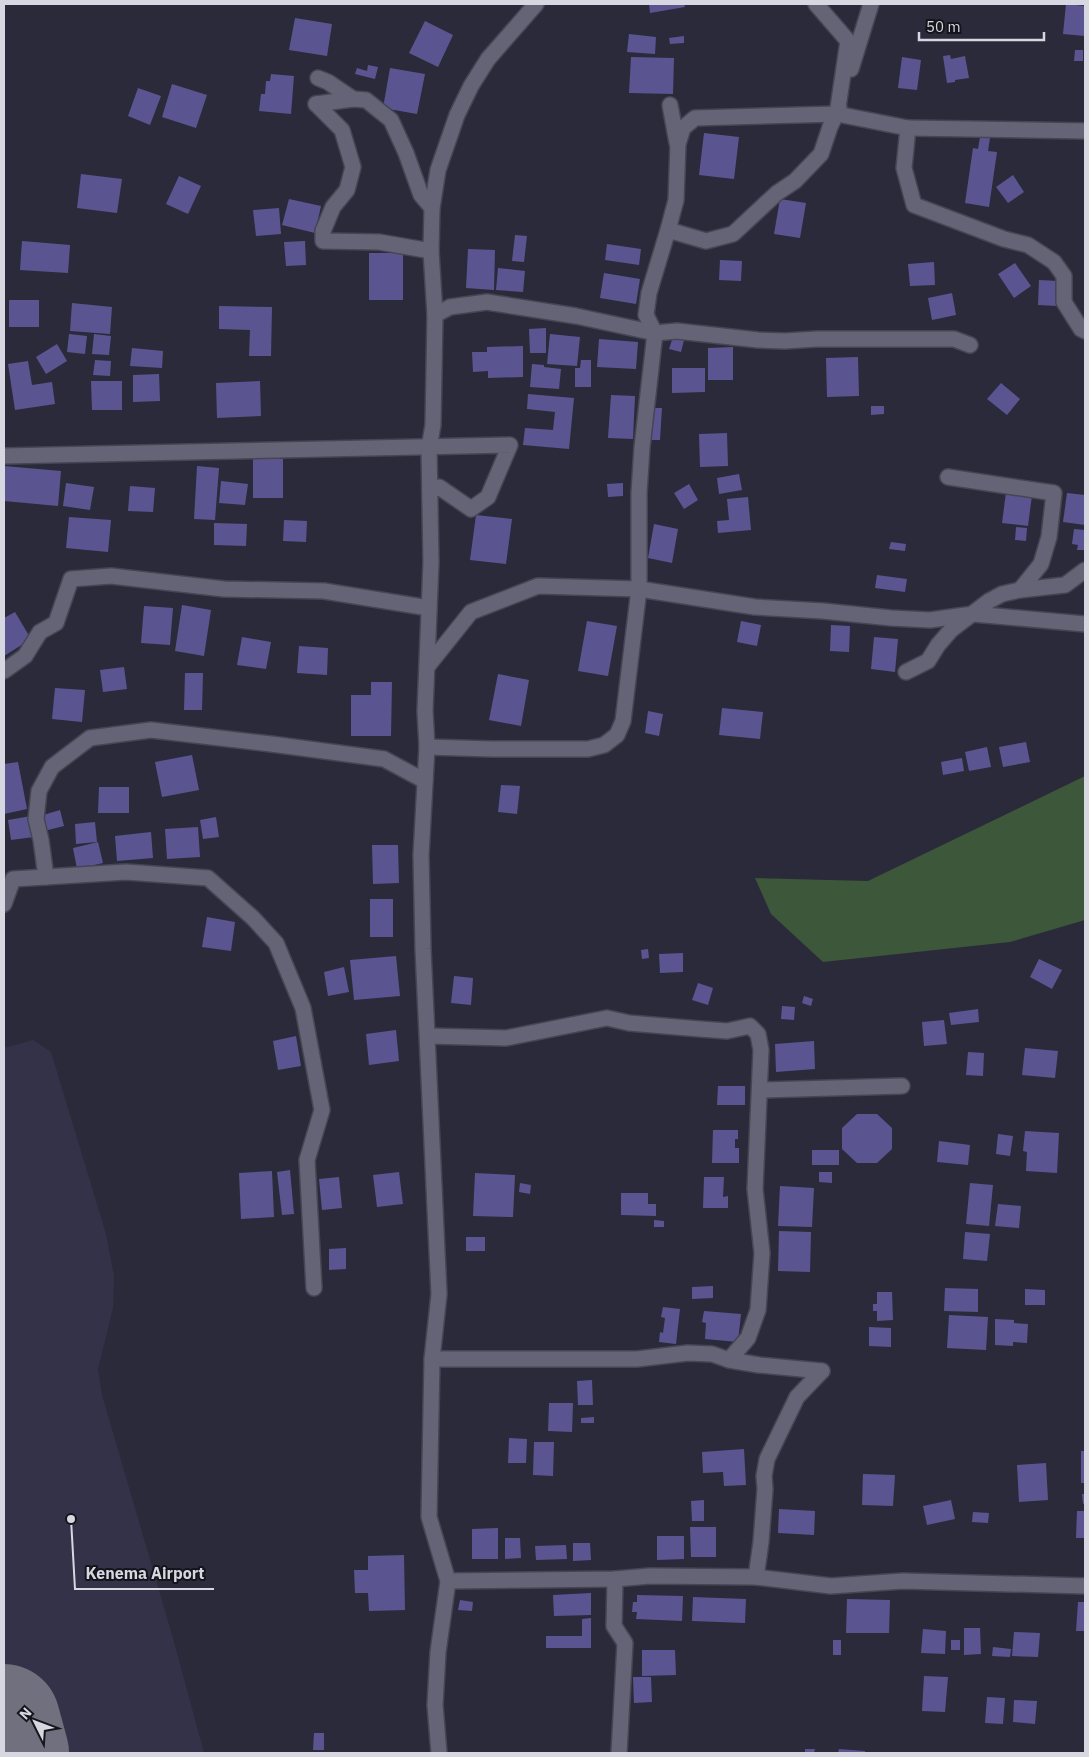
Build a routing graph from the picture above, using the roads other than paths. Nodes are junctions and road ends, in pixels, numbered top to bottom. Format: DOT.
graph roads {
  1 [pos="536,4"];
  2 [pos="816,4"];
  3 [pos="871,4"];
  4 [pos="318,78"];
  5 [pos="353,99"];
  6 [pos="670,106"];
  7 [pos="837,114"];
  8 [pos="908,128"];
  9 [pos="1085,131"];
  10 [pos="678,144"];
  11 [pos="432,208"];
  12 [pos="668,230"];
  13 [pos="431,251"];
  14 [pos="435,315"];
  15 [pos="1085,331"];
  16 [pos="655,333"];
  17 [pos="970,345"];
  18 [pos="429,448"];
  19 [pos="4,456"];
  20 [pos="948,477"];
  21 [pos="430,491"];
  22 [pos="1085,570"];
  23 [pos="639,590"];
  24 [pos="1020,590"];
  25 [pos="429,608"];
  26 [pos="973,614"];
  27 [pos="1085,624"];
  28 [pos="427,667"];
  29 [pos="4,671"];
  30 [pos="906,672"];
  31 [pos="427,747"];
  32 [pos="425,781"];
  33 [pos="46,877"];
  34 [pos="4,904"];
  35 [pos="428,1036"];
  36 [pos="902,1086"];
  37 [pos="760,1090"];
  38 [pos="314,1288"];
  39 [pos="432,1359"];
  40 [pos="729,1360"];
  41 [pos="756,1577"];
  42 [pos="615,1579"];
  43 [pos="448,1581"];
  44 [pos="1085,1586"];
  45 [pos="439,1753"];
  46 [pos="619,1753"];
  1 -- 11 [label="street"];
  2 -- 7 [label="street"];
  3 -- 7 [label="street"];
  4 -- 5 [label="street"];
  5 -- 11 [label="street"];
  5 -- 13 [label="street"];
  6 -- 10 [label="street"];
  7 -- 8 [label="street"];
  7 -- 10 [label="street"];
  7 -- 12 [label="street"];
  8 -- 9 [label="street"];
  8 -- 15 [label="street"];
  10 -- 12 [label="street"];
  11 -- 13 [label="street"];
  12 -- 16 [label="street"];
  13 -- 14 [label="street"];
  14 -- 16 [label="street"];
  14 -- 18 [label="street"];
  16 -- 17 [label="street"];
  16 -- 23 [label="street"];
  18 -- 19 [label="street"];
  18 -- 21 [label="street"];
  18 -- 21 [label="street"];
  20 -- 24 [label="street"];
  21 -- 25 [label="street"];
  22 -- 24 [label="street"];
  23 -- 26 [label="street"];
  23 -- 28 [label="street"];
  23 -- 31 [label="street"];
  24 -- 26 [label="street"];
  25 -- 28 [label="street"];
  25 -- 29 [label="street"];
  26 -- 27 [label="street"];
  26 -- 30 [label="street"];
  28 -- 31 [label="street"];
  31 -- 32 [label="street"];
  32 -- 33 [label="street"];
  32 -- 35 [label="street"];
  33 -- 34 [label="street"];
  33 -- 38 [label="street"];
  35 -- 37 [label="street"];
  35 -- 39 [label="street"];
  36 -- 37 [label="street"];
  37 -- 40 [label="street"];
  39 -- 40 [label="street"];
  39 -- 43 [label="street"];
  40 -- 41 [label="street"];
  41 -- 42 [label="street"];
  41 -- 44 [label="street"];
  42 -- 43 [label="street"];
  42 -- 46 [label="street"];
  43 -- 45 [label="street"];
}
